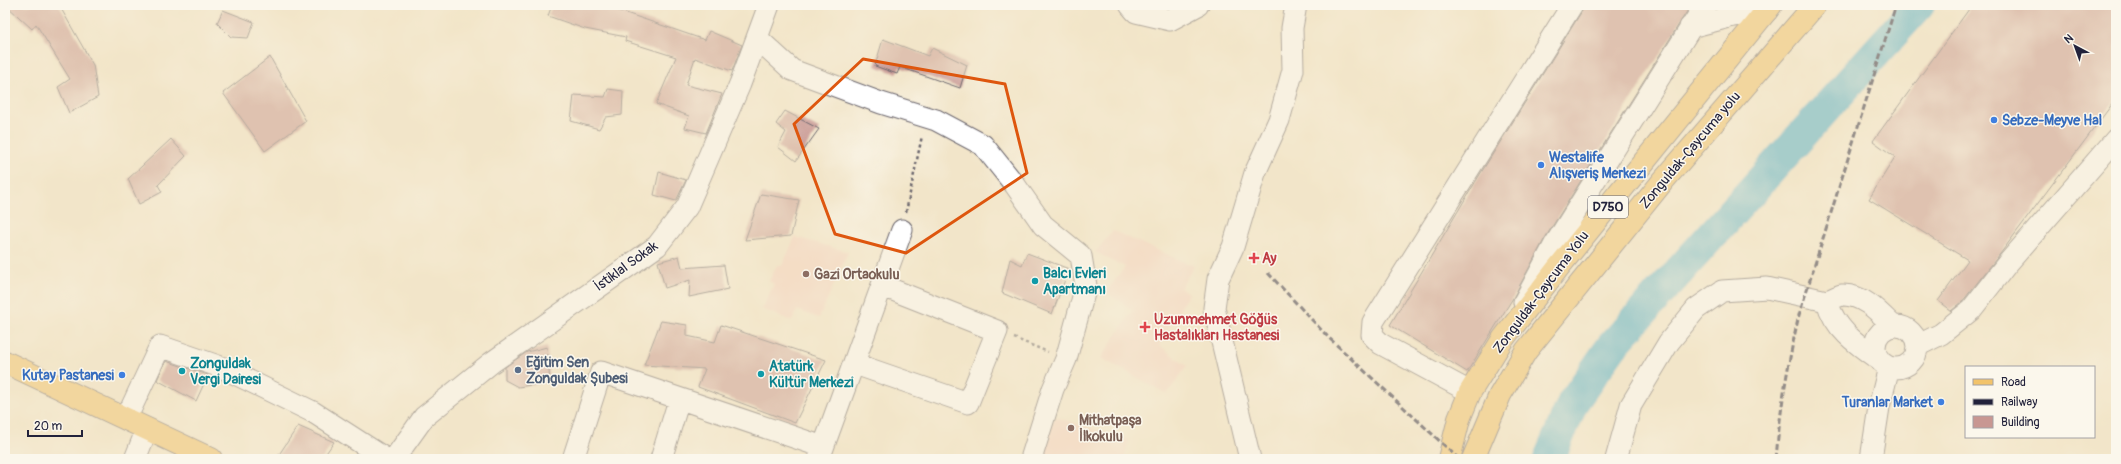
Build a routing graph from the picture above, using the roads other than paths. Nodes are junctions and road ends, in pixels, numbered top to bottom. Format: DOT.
graph roads {
  1 [pos="769,5"];
  2 [pos="1130,5"];
  3 [pos="1198,5"];
  4 [pos="1296,5"];
  5 [pos="1572,5"];
  6 [pos="1704,5"];
  7 [pos="1815,5"];
  8 [pos="1769,8"];
  9 [pos="1690,27"];
  10 [pos="757,38"];
  11 [pos="2116,139"];
  12 [pos="902,230"];
  13 [pos="883,286"];
  14 [pos="1827,301"];
  15 [pos="1893,326"];
  16 [pos="1503,339"];
  17 [pos="1917,346"];
  18 [pos="5,362"];
  19 [pos="1883,363"];
  20 [pos="854,364"];
  21 [pos="1470,392"];
  22 [pos="679,400"];
  23 [pos="126,419"];
  24 [pos="147,429"];
  25 [pos="821,453"];
  26 [pos="135,459"];
  27 [pos="211,459"];
  28 [pos="386,459"];
  29 [pos="394,459"];
  30 [pos="573,459"];
  31 [pos="661,459"];
  32 [pos="1031,459"];
  33 [pos="1250,459"];
  34 [pos="1449,459"];
  35 [pos="1473,459"];
  36 [pos="1616,459"];
  37 [pos="1871,459"];
  1 -- 10 [label="street, İstiklal Sokak"];
  2 -- 3 [label="street"];
  4 -- 33 [label="street"];
  5 -- 21 [label="street"];
  6 -- 9 [label="street"];
  7 -- 35 [label="main road, Zonguldak-Çaycuma yolu / D750"];
  8 -- 9 [label="street"];
  8 -- 16 [label="main road, Zonguldak-Çaycuma Yolu / D750"];
  9 -- 16 [label="street"];
  10 -- 29 [label="street, İstiklal Sokak"];
  10 -- 32 [label="street"];
  11 -- 17 [label="street"];
  12 -- 13 [label="street"];
  13 -- 20 [label="street"];
  13 -- 20 [label="street"];
  14 -- 15 [label="street"];
  14 -- 19 [label="street"];
  14 -- 36 [label="street"];
  15 -- 17 [label="street"];
  15 -- 19 [label="street"];
  16 -- 21 [label="main road, Zonguldak-Çaycuma Yolu / D750"];
  17 -- 19 [label="street"];
  18 -- 23 [label="main road"];
  19 -- 37 [label="street"];
  20 -- 25 [label="street"];
  21 -- 34 [label="main road, Zonguldak-Çaycuma Yolu / D750"];
  22 -- 25 [label="street"];
  22 -- 30 [label="street"];
  22 -- 31 [label="street"];
  23 -- 24 [label="main road"];
  23 -- 28 [label="street"];
  24 -- 26 [label="street"];
  24 -- 27 [label="main road"];
}
